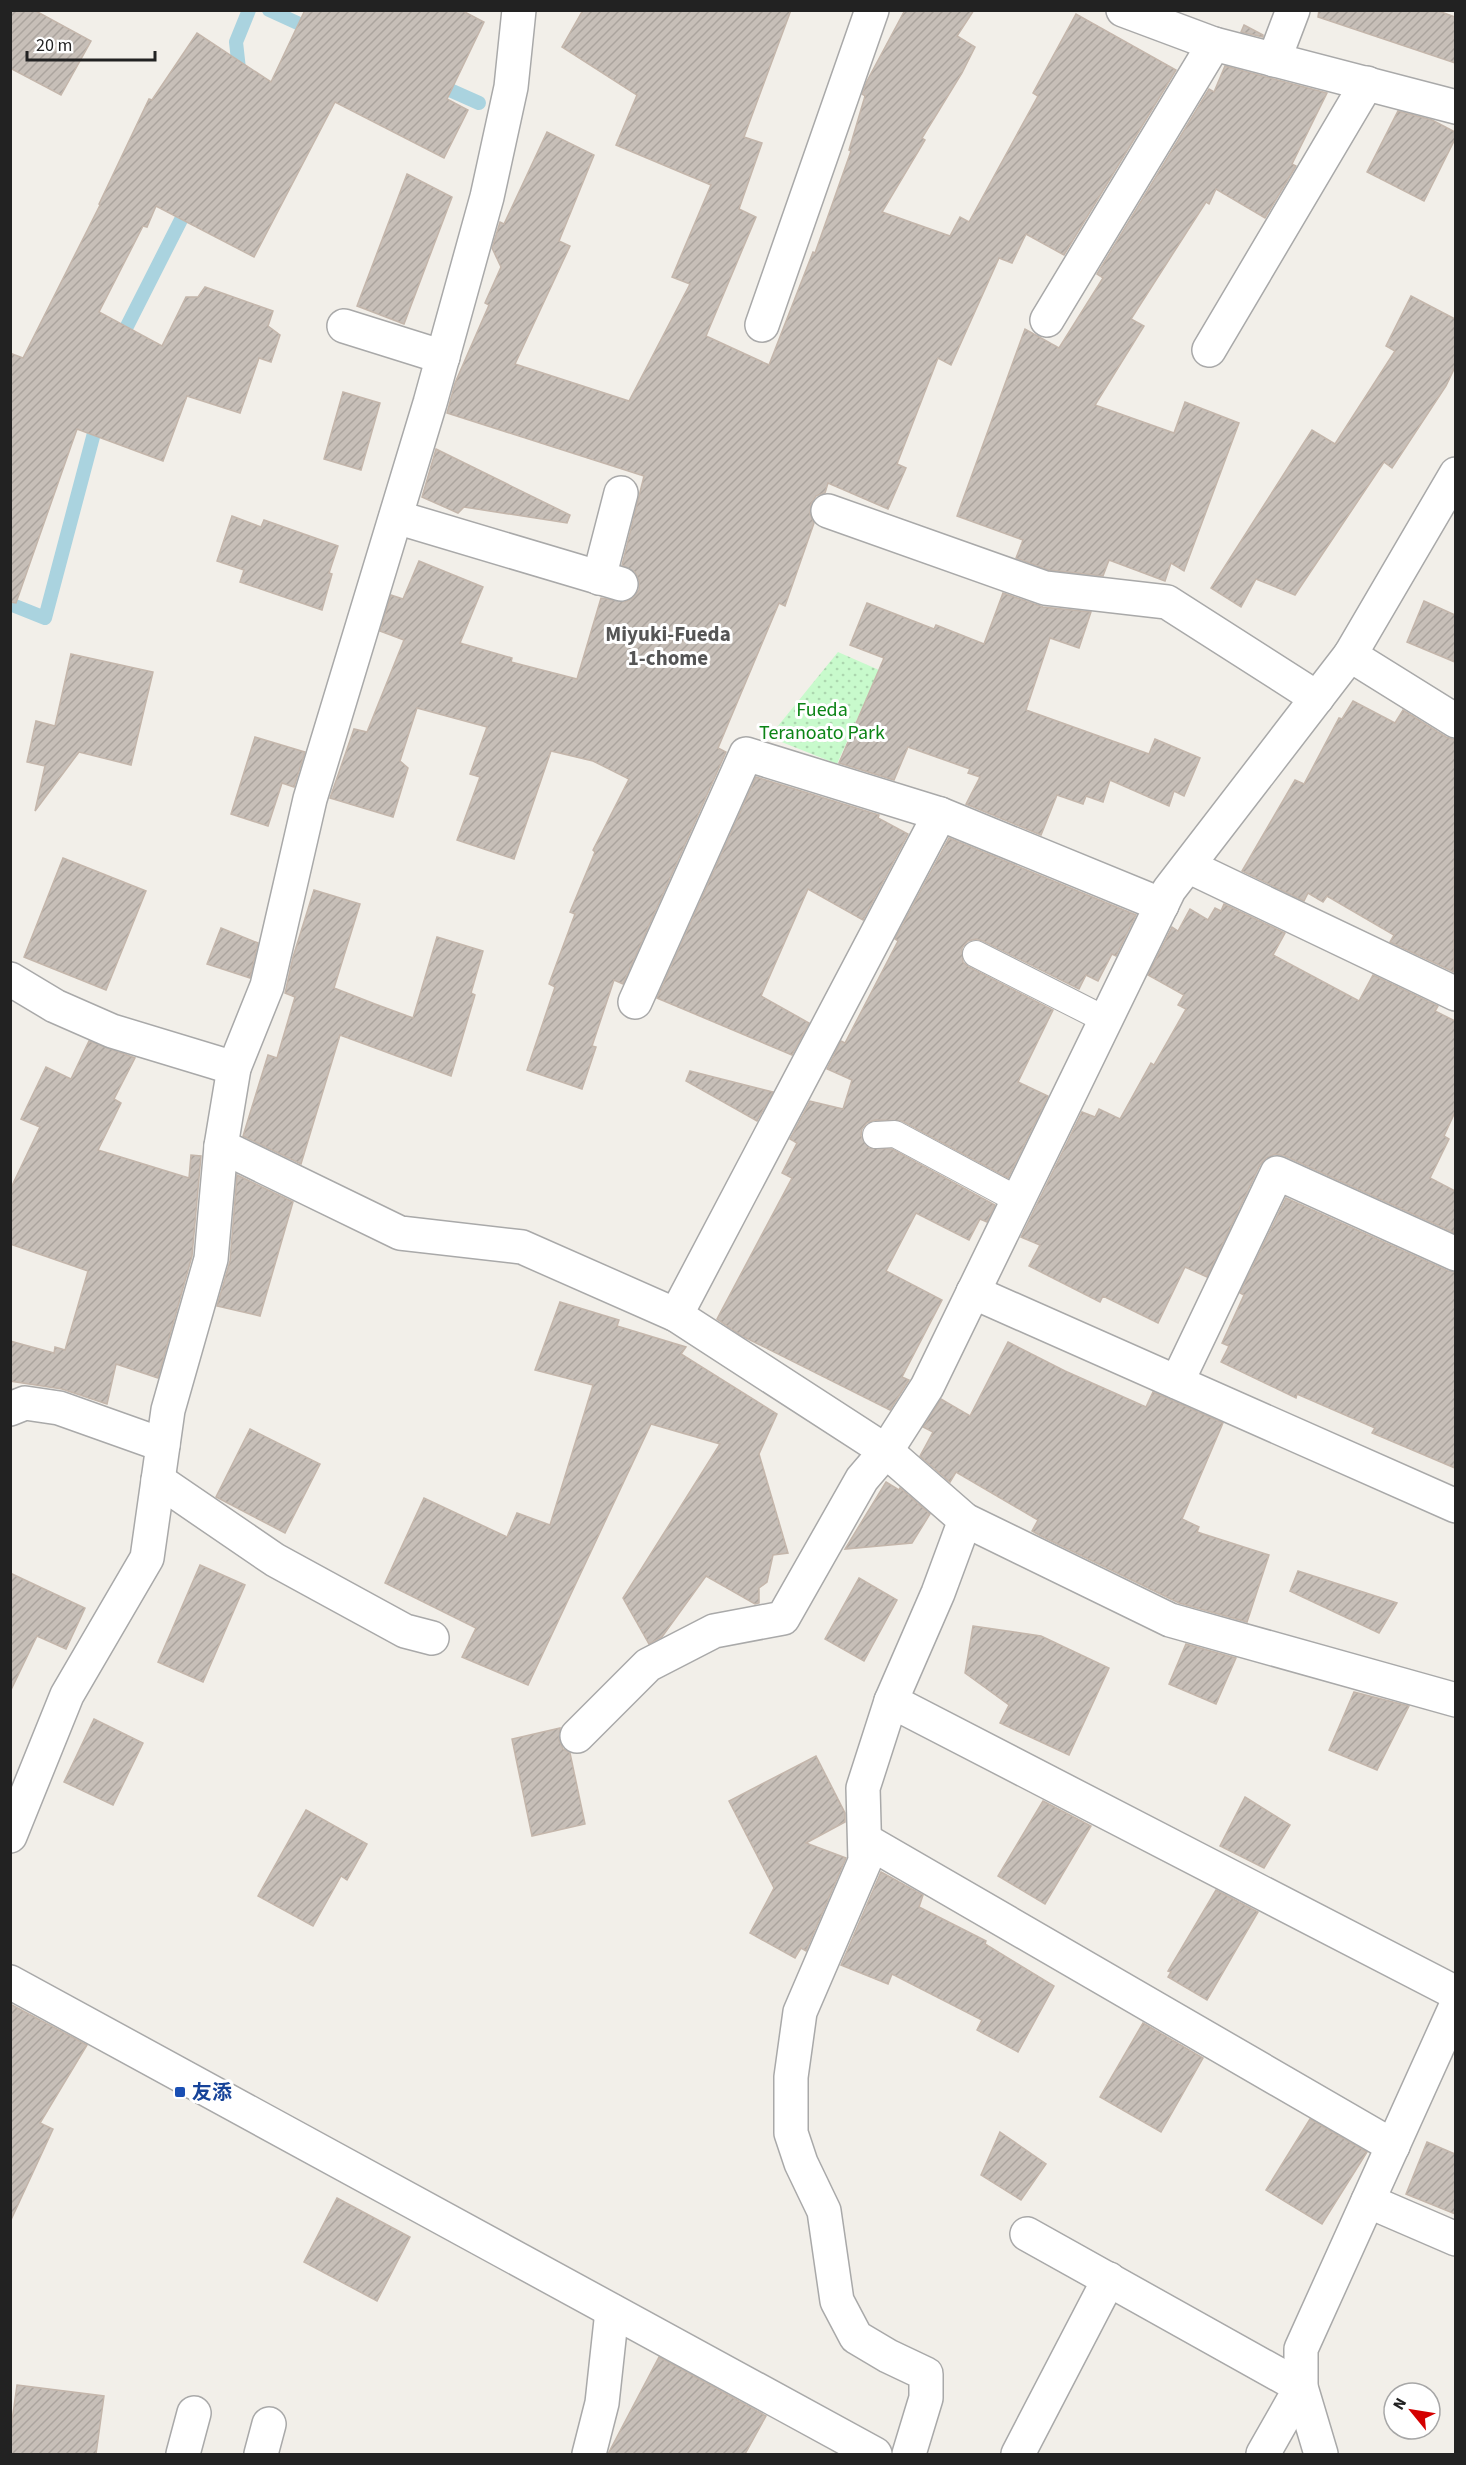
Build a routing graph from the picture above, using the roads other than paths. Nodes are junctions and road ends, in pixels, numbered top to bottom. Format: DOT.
graph roads {
  1 [pos="872,10"];
  2 [pos="1123,10"];
  3 [pos="1293,10"];
  4 [pos="513,13"];
  5 [pos="1214,44"];
  6 [pos="1274,60"];
  7 [pos="1367,83"];
  8 [pos="1455,107"];
  9 [pos="1047,320"];
  10 [pos="762,325"];
  11 [pos="344,326"];
  12 [pos="1209,350"];
  13 [pos="443,357"];
  14 [pos="1455,474"];
  15 [pos="621,493"];
  16 [pos="828,511"];
  17 [pos="396,518"];
  18 [pos="1350,656"];
  19 [pos="1317,698"];
  20 [pos="1455,721"];
  21 [pos="940,814"];
  22 [pos="1188,867"];
  23 [pos="1162,905"];
  24 [pos="976,954"];
  25 [pos="10,979"];
  26 [pos="10,988"];
  27 [pos="1455,994"];
  28 [pos="634,1002"];
  29 [pos="1106,1020"];
  30 [pos="112,1031"];
  31 [pos="234,1068"];
  32 [pos="876,1135"];
  33 [pos="221,1146"];
  34 [pos="1018,1200"];
  35 [pos="1455,1254"];
  36 [pos="973,1292"];
  37 [pos="676,1315"];
  38 [pos="1177,1382"];
  39 [pos="10,1409"];
  40 [pos="163,1445"];
  41 [pos="886,1451"];
  42 [pos="158,1480"];
  43 [pos="1455,1506"];
  44 [pos="965,1520"];
  45 [pos="432,1638"];
  46 [pos="1455,1700"];
  47 [pos="891,1701"];
  48 [pos="577,1736"];
  49 [pos="10,1836"];
  50 [pos="864,1840"];
  51 [pos="10,1982"];
  52 [pos="1455,1993"];
  53 [pos="1455,2006"];
  54 [pos="1393,2146"];
  55 [pos="1368,2201"];
  56 [pos="1027,2234"];
  57 [pos="1455,2239"];
  58 [pos="1108,2279"];
  59 [pos="612,2311"];
  60 [pos="1301,2387"];
  61 [pos="194,2413"];
  62 [pos="183,2454"];
  63 [pos="589,2454"];
  64 [pos="875,2454"];
  65 [pos="909,2454"];
  66 [pos="1018,2454"];
  67 [pos="1263,2454"];
  68 [pos="1321,2454"];
  1 -- 10 [label="street"];
  2 -- 5 [label="street"];
  3 -- 6 [label="street"];
  4 -- 13 [label="street"];
  5 -- 6 [label="street"];
  5 -- 9 [label="street"];
  6 -- 7 [label="street"];
  7 -- 8 [label="street"];
  7 -- 12 [label="street"];
  11 -- 13 [label="street"];
  13 -- 17 [label="street"];
  14 -- 18 [label="street"];
  15 -- 17 [label="street"];
  16 -- 19 [label="street"];
  17 -- 31 [label="street"];
  18 -- 19 [label="street"];
  18 -- 20 [label="street"];
  19 -- 22 [label="street"];
  21 -- 23 [label="street"];
  21 -- 28 [label="street"];
  21 -- 37 [label="street"];
  22 -- 23 [label="street"];
  22 -- 27 [label="street"];
  23 -- 29 [label="street"];
  24 -- 29 [label="lane"];
  25 -- 30 [label="street"];
  26 -- 30 [label="street"];
  29 -- 34 [label="street"];
  30 -- 31 [label="street"];
  31 -- 33 [label="street"];
  32 -- 34 [label="lane"];
  33 -- 37 [label="street"];
  33 -- 40 [label="street"];
  34 -- 36 [label="street"];
  35 -- 38 [label="street"];
  36 -- 38 [label="street"];
  36 -- 41 [label="street"];
  37 -- 41 [label="street"];
  38 -- 43 [label="street"];
  39 -- 40 [label="street"];
  40 -- 42 [label="street"];
  41 -- 44 [label="street"];
  41 -- 48 [label="street"];
  42 -- 45 [label="street"];
  42 -- 49 [label="street"];
  44 -- 46 [label="street"];
  44 -- 47 [label="street"];
  47 -- 50 [label="street"];
  47 -- 52 [label="street"];
  50 -- 54 [label="street"];
  50 -- 65 [label="street"];
  51 -- 59 [label="street"];
  53 -- 54 [label="street"];
  54 -- 55 [label="street"];
  55 -- 57 [label="street"];
  55 -- 60 [label="street"];
  56 -- 58 [label="street"];
  58 -- 60 [label="street"];
  58 -- 66 [label="street"];
  59 -- 63 [label="street"];
  59 -- 64 [label="street"];
  60 -- 67 [label="street"];
  60 -- 68 [label="street"];
  61 -- 62 [label="street"];
}
